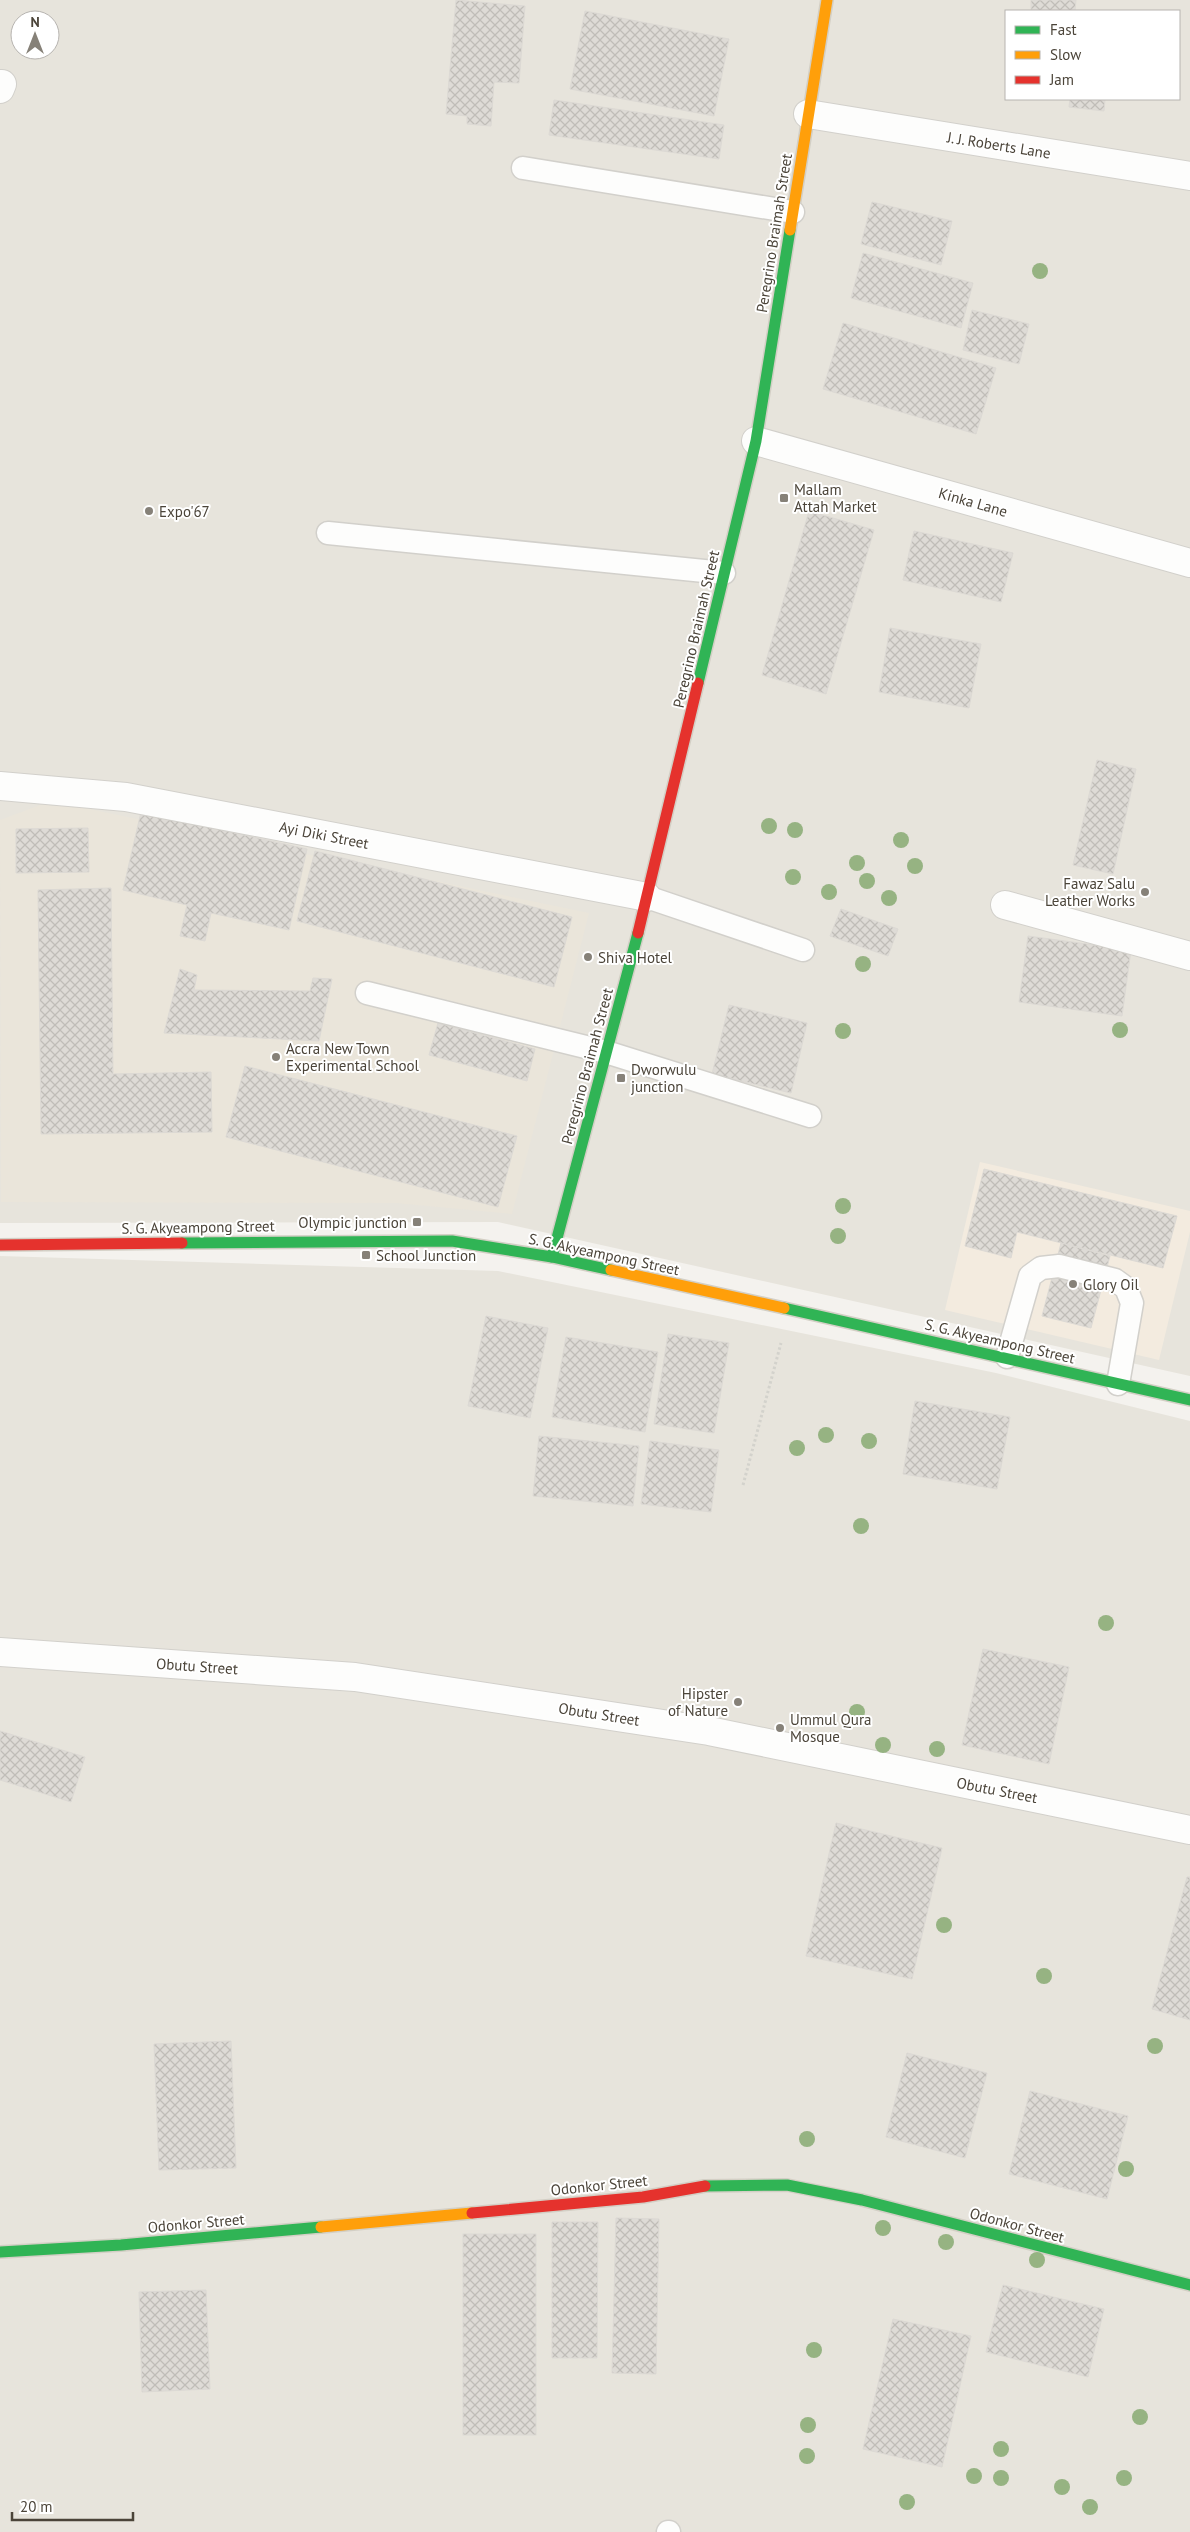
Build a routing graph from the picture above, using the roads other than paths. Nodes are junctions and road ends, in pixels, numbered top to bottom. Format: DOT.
graph roads {
  1 [pos="827,0"];
  2 [pos="808,114"];
  3 [pos="523,168"];
  4 [pos="1190,176"];
  5 [pos="793,212"];
  6 [pos="756,441"];
  7 [pos="328,533"];
  8 [pos="1190,563"];
  9 [pos="724,573"];
  10 [pos="0,786"];
  11 [pos="647,897"];
  12 [pos="1005,905"];
  13 [pos="803,950"];
  14 [pos="1190,956"];
  15 [pos="367,993"];
  16 [pos="606,1052"];
  17 [pos="810,1116"];
  18 [pos="0,1245"];
  19 [pos="552,1257"];
  20 [pos="1007,1357"];
  21 [pos="1118,1384"];
  22 [pos="1190,1400"];
  23 [pos="0,1652"];
  24 [pos="1190,1830"];
  25 [pos="0,2252"];
  26 [pos="1190,2285"];
  1 -- 2 [label="street, Peregrino Braimah Street"];
  2 -- 4 [label="street, J. J. Roberts Lane"];
  2 -- 5 [label="street, Peregrino Braimah Street"];
  3 -- 5 [label="lane"];
  5 -- 6 [label="street, Peregrino Braimah Street"];
  6 -- 8 [label="street, Kinka Lane"];
  6 -- 9 [label="street, Peregrino Braimah Street"];
  7 -- 9 [label="lane"];
  9 -- 11 [label="street, Peregrino Braimah Street"];
  10 -- 11 [label="street, Ayi Diki Street"];
  11 -- 13 [label="lane"];
  11 -- 16 [label="street, Peregrino Braimah Street"];
  12 -- 14 [label="street"];
  15 -- 16 [label="lane"];
  16 -- 17 [label="lane"];
  16 -- 19 [label="street, Peregrino Braimah Street"];
  18 -- 19 [label="street, S. G. Akyeampong Street"];
  19 -- 20 [label="street, S. G. Akyeampong Street"];
  20 -- 21 [label="street, S. G. Akyeampong Street"];
  20 -- 21 [label="lane"];
  21 -- 22 [label="street, S. G. Akyeampong Street"];
  23 -- 24 [label="street, Obutu Street"];
  25 -- 26 [label="street, Odonkor Street"];
}
